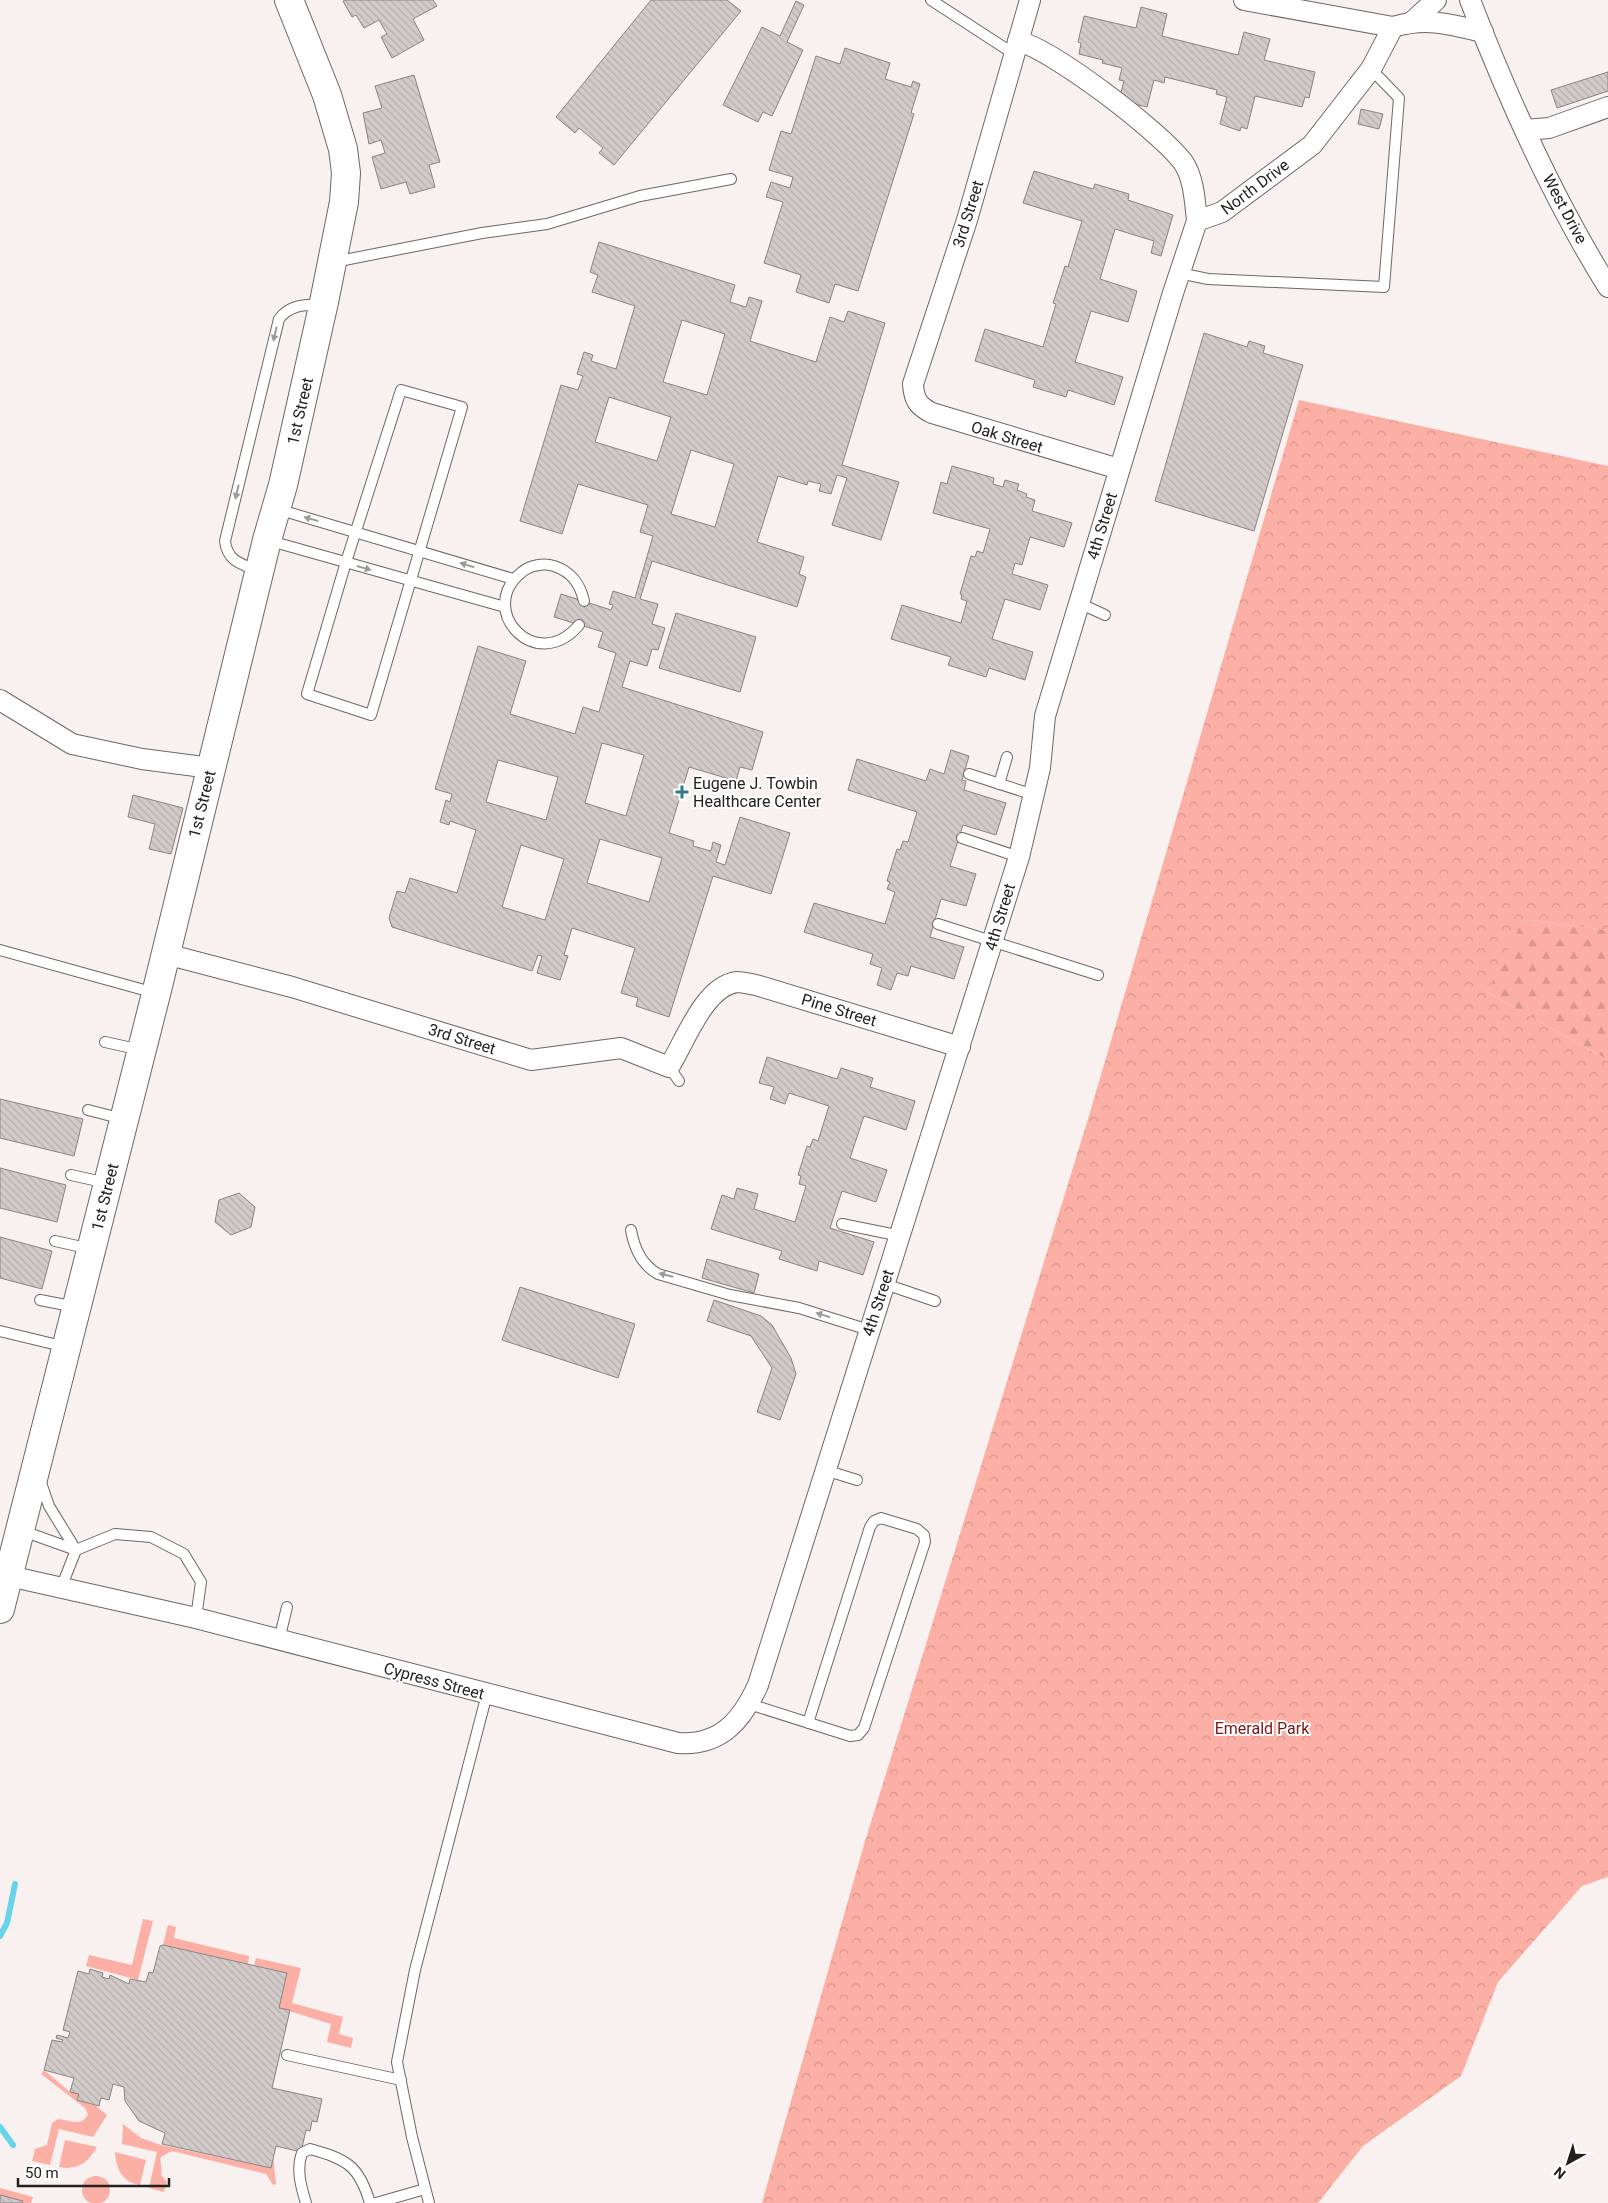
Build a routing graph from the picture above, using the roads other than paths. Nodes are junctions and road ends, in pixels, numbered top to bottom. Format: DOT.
graph roads {
  1 [pos="289,0"];
  2 [pos="931,0"];
  3 [pos="1030,0"];
  4 [pos="1244,0"];
  5 [pos="1436,0"];
  6 [pos="1470,0"];
  7 [pos="1413,21"];
  8 [pos="1392,27"];
  9 [pos="1483,32"];
  10 [pos="1016,47"];
  11 [pos="1370,69"];
  12 [pos="1608,107"];
  13 [pos="1525,130"];
  14 [pos="732,179"];
  15 [pos="1197,220"];
  16 [pos="333,263"];
  17 [pos="1180,273"];
  18 [pos="1608,287"];
  19 [pos="324,304"];
  20 [pos="913,384"];
  21 [pos="1119,469"];
  22 [pos="276,509"];
  23 [pos="355,532"];
  24 [pos="266,540"];
  25 [pos="421,552"];
  26 [pos="346,562"];
  27 [pos="259,571"];
  28 [pos="513,579"];
  29 [pos="412,581"];
  30 [pos="584,602"];
  31 [pos="1079,603"];
  32 [pos="505,607"];
  33 [pos="1105,615"];
  34 [pos="579,625"];
  35 [pos="0,700"];
  36 [pos="1007,757"];
  37 [pos="211,768"];
  38 [pos="969,774"];
  39 [pos="999,784"];
  40 [pos="1034,795"];
  41 [pos="962,838"];
  42 [pos="1019,857"];
  43 [pos="938,924"];
  44 [pos="993,941"];
  45 [pos="0,950"];
  46 [pos="166,954"];
  47 [pos="1098,975"];
  48 [pos="718,989"];
  49 [pos="156,994"];
  50 [pos="105,1042"];
  51 [pos="960,1047"];
  52 [pos="142,1050"];
  53 [pos="88,1110"];
  54 [pos="124,1119"];
  55 [pos="71,1175"];
  56 [pos="108,1184"];
  57 [pos="842,1224"];
  58 [pos="631,1230"];
  59 [pos="901,1236"];
  60 [pos="55,1241"];
  61 [pos="92,1249"];
  62 [pos="885,1284"];
  63 [pos="40,1300"];
  64 [pos="935,1301"];
  65 [pos="77,1308"];
  66 [pos="869,1330"];
  67 [pos="0,1331"];
  68 [pos="67,1347"];
  69 [pos="36,1469"];
  70 [pos="825,1470"];
  71 [pos="857,1480"];
  72 [pos="20,1530"];
  73 [pos="76,1550"];
  74 [pos="9,1576"];
  75 [pos="61,1588"];
  76 [pos="287,1607"];
  77 [pos="0,1609"];
  78 [pos="782,1609"];
  79 [pos="196,1618"];
  80 [pos="279,1640"];
  81 [pos="486,1694"];
  82 [pos="749,1704"];
  83 [pos="808,1723"];
  84 [pos="287,2055"];
  85 [pos="401,2080"];
  86 [pos="425,2189"];
  87 [pos="306,2203"];
  88 [pos="370,2203"];
  89 [pos="376,2203"];
  90 [pos="429,2203"];
  1 -- 16 [label="street, 1st Street"];
  2 -- 10 [label="lane"];
  3 -- 10 [label="street, 3rd Street"];
  4 -- 8 [label="street"];
  5 -- 7 [label="street"];
  6 -- 9 [label="street, West Drive"];
  7 -- 8 [label="street"];
  7 -- 9 [label="street"];
  8 -- 11 [label="street, North Drive"];
  9 -- 13 [label="street, West Drive"];
  10 -- 15 [label="street, North Drive"];
  10 -- 20 [label="street, 3rd Street"];
  11 -- 15 [label="street, North Drive"];
  11 -- 17 [label="lane"];
  12 -- 13 [label="street"];
  13 -- 18 [label="street, West Drive"];
  14 -- 16 [label="lane"];
  15 -- 17 [label="street, 4th Street"];
  16 -- 19 [label="street, 1st Street"];
  17 -- 21 [label="street, 4th Street"];
  19 -- 22 [label="street, 1st Street"];
  19 -- 27 [label="lane, one-way"];
  20 -- 21 [label="street, Oak Street"];
  21 -- 31 [label="street, 4th Street"];
  23 -- 22 [label="lane, one-way"];
  22 -- 24 [label="street, 1st Street"];
  23 -- 25 [label="lane"];
  23 -- 25 [label="lane"];
  23 -- 26 [label="lane"];
  24 -- 26 [label="lane"];
  24 -- 27 [label="street, 1st Street"];
  28 -- 25 [label="lane, one-way"];
  25 -- 29 [label="lane"];
  26 -- 29 [label="lane, one-way"];
  26 -- 29 [label="lane"];
  27 -- 37 [label="street, 1st Street"];
  28 -- 30 [label="lane"];
  28 -- 32 [label="lane"];
  29 -- 32 [label="lane"];
  31 -- 33 [label="lane"];
  31 -- 40 [label="street, 4th Street"];
  32 -- 34 [label="lane"];
  35 -- 37 [label="street"];
  36 -- 39 [label="lane"];
  37 -- 46 [label="street, 1st Street"];
  38 -- 39 [label="lane"];
  39 -- 40 [label="lane"];
  40 -- 42 [label="street, 4th Street"];
  41 -- 42 [label="lane"];
  42 -- 44 [label="street, 4th Street"];
  43 -- 44 [label="lane"];
  44 -- 47 [label="lane"];
  44 -- 51 [label="street, 4th Street"];
  45 -- 49 [label="lane"];
  46 -- 48 [label="street, 3rd Street"];
  46 -- 49 [label="street, 1st Street"];
  48 -- 51 [label="street, Pine Street"];
  49 -- 52 [label="street, 1st Street"];
  50 -- 52 [label="lane"];
  51 -- 59 [label="street, 4th Street"];
  52 -- 54 [label="street, 1st Street"];
  53 -- 54 [label="lane"];
  54 -- 56 [label="street, 1st Street"];
  55 -- 56 [label="lane"];
  56 -- 61 [label="street, 1st Street"];
  57 -- 59 [label="lane"];
  66 -- 58 [label="lane, one-way"];
  59 -- 62 [label="street, 4th Street"];
  60 -- 61 [label="lane"];
  61 -- 65 [label="street, 1st Street"];
  62 -- 64 [label="lane"];
  62 -- 66 [label="street, 4th Street"];
  63 -- 65 [label="lane"];
  65 -- 68 [label="street, 1st Street"];
  66 -- 70 [label="street, 4th Street"];
  67 -- 68 [label="lane"];
  68 -- 69 [label="street, 1st Street"];
  69 -- 72 [label="street, 1st Street"];
  69 -- 73 [label="lane"];
  70 -- 71 [label="lane"];
  70 -- 78 [label="street, 4th Street"];
  72 -- 73 [label="lane"];
  72 -- 74 [label="street, 1st Street"];
  73 -- 75 [label="lane"];
  73 -- 79 [label="lane"];
  74 -- 75 [label="street, Cypress Street"];
  74 -- 77 [label="street, 1st Street"];
  75 -- 79 [label="street, Cypress Street"];
  76 -- 80 [label="lane"];
  78 -- 82 [label="street, Cypress Street"];
  79 -- 80 [label="street, Cypress Street"];
  80 -- 81 [label="street, Cypress Street"];
  81 -- 82 [label="street, Cypress Street"];
  81 -- 85 [label="lane"];
  82 -- 83 [label="lane"];
  83 -- 83 [label="lane"];
  84 -- 85 [label="lane"];
  85 -- 86 [label="lane"];
  86 -- 89 [label="lane"];
  86 -- 90 [label="lane"];
  87 -- 88 [label="lane"];
}
